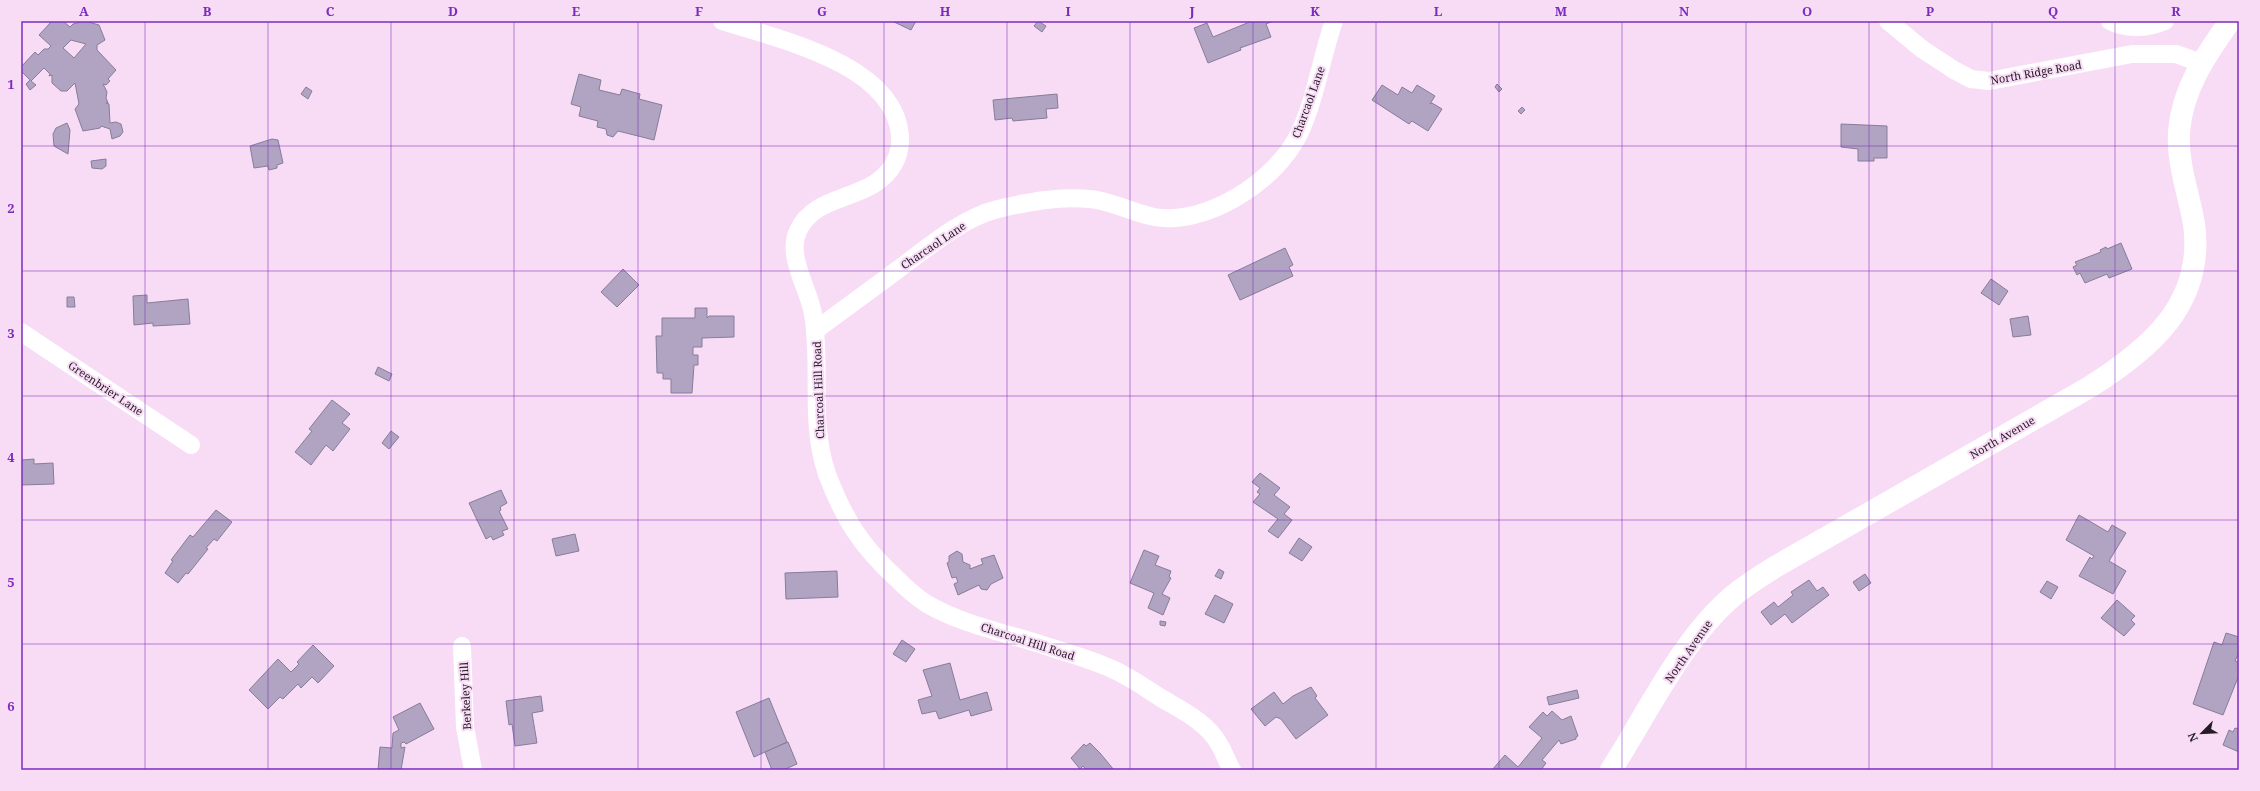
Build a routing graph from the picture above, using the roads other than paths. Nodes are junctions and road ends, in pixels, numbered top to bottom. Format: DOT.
graph roads {
  1 [pos="722,21"];
  2 [pos="1334,21"];
  3 [pos="1888,21"];
  4 [pos="2110,21"];
  5 [pos="2166,21"];
  6 [pos="2230,21"];
  7 [pos="2201,63"];
  8 [pos="816,330"];
  9 [pos="21,332"];
  10 [pos="191,445"];
  11 [pos="462,646"];
  12 [pos="474,770"];
  13 [pos="1232,770"];
  14 [pos="1612,770"];
  1 -- 8 [label="street, Charcoal Hill Road"];
  2 -- 8 [label="street, Charcaol Lane"];
  3 -- 7 [label="street, North Ridge Road"];
  4 -- 5 [label="street"];
  6 -- 7 [label="street, North Avenue"];
  7 -- 14 [label="street, North Avenue"];
  8 -- 13 [label="street, Charcoal Hill Road"];
  9 -- 10 [label="street, Greenbrier Lane"];
  11 -- 12 [label="street, Berkeley Hill"];
}
